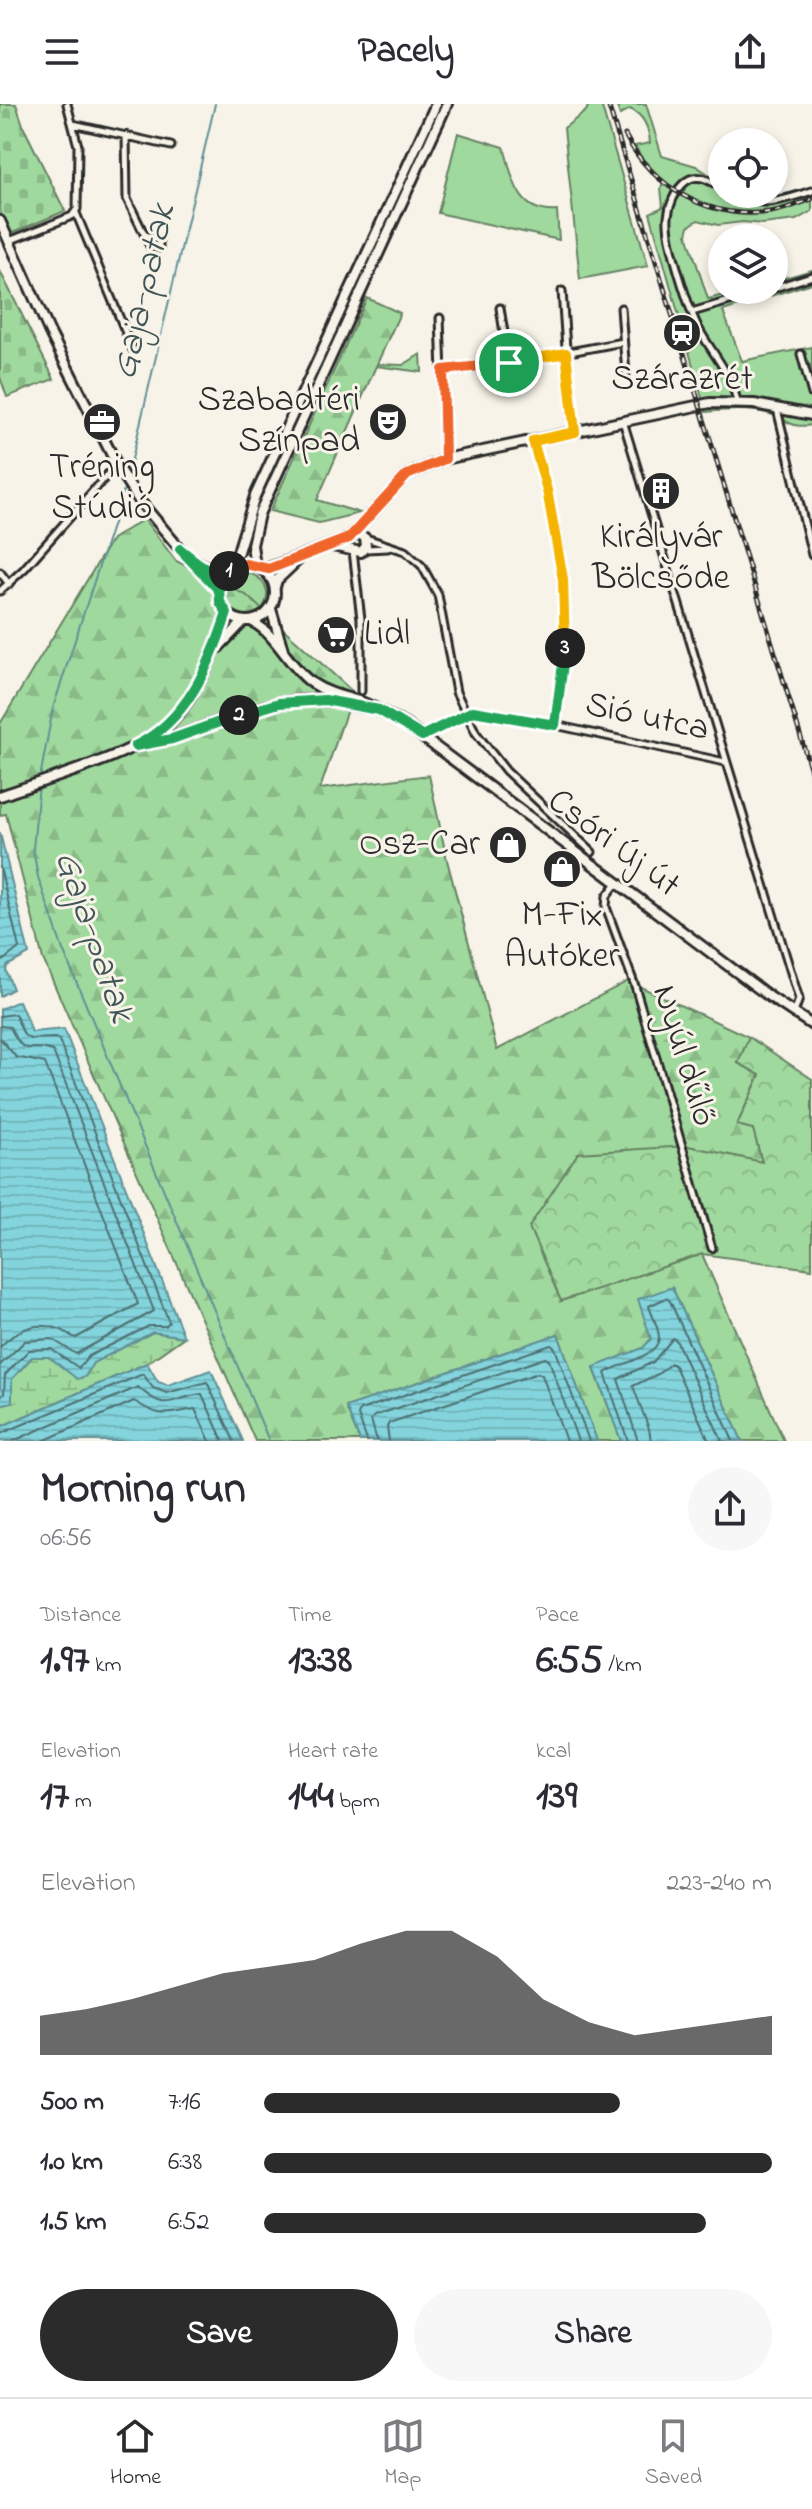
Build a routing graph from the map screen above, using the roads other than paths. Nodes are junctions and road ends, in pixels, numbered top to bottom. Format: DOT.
graph roads {
  1 [pos="67,104"];
  2 [pos="436,104"];
  3 [pos="447,104"];
  4 [pos="73,124"];
  5 [pos="126,135"];
  6 [pos="171,146"];
  7 [pos="708,181"];
  8 [pos="812,191"];
  9 [pos="788,197"];
  10 [pos="76,213"];
  11 [pos="0,221"];
  12 [pos="146,235"];
  13 [pos="9,241"];
  14 [pos="812,276"];
  15 [pos="788,284"];
  16 [pos="562,291"];
  17 [pos="719,304"];
  18 [pos="500,308"];
  19 [pos="621,308"];
  20 [pos="692,312"];
  21 [pos="440,318"];
  22 [pos="623,342"];
  23 [pos="133,350"];
  24 [pos="566,353"];
  25 [pos="801,354"];
  26 [pos="509,363"];
  27 [pos="443,370"];
  28 [pos="626,374"];
  29 [pos="812,394"];
  30 [pos="737,402"];
  31 [pos="777,408"];
  32 [pos="812,415"];
  33 [pos="623,421"];
  34 [pos="575,432"];
  35 [pos="533,441"];
  36 [pos="445,459"];
  37 [pos="118,469"];
  38 [pos="368,518"];
  39 [pos="350,536"];
  40 [pos="364,537"];
  41 [pos="328,546"];
  42 [pos="395,548"];
  43 [pos="180,549"];
  44 [pos="357,550"];
  45 [pos="812,555"];
  46 [pos="301,557"];
  47 [pos="259,568"];
  48 [pos="230,570"];
  49 [pos="0,572"];
  50 [pos="9,584"];
  51 [pos="275,587"];
  52 [pos="219,590"];
  53 [pos="0,591"];
  54 [pos="271,609"];
  55 [pos="227,613"];
  56 [pos="247,621"];
  57 [pos="284,654"];
  58 [pos="212,655"];
  59 [pos="361,691"];
  60 [pos="379,710"];
  61 [pos="466,713"];
  62 [pos="555,725"];
  63 [pos="422,736"];
  64 [pos="135,746"];
  65 [pos="725,762"];
  66 [pos="0,796"];
  67 [pos="592,852"];
  68 [pos="617,883"];
  69 [pos="794,1013"];
  70 [pos="812,1025"];
  71 [pos="712,1248"];
  1 -- 4 [label="street"];
  2 -- 48 [label="main road"];
  3 -- 47 [label="main road"];
  4 -- 5 [label="street"];
  4 -- 10 [label="street"];
  5 -- 6 [label="street"];
  5 -- 12 [label="street"];
  7 -- 20 [label="street"];
  8 -- 9 [label="street"];
  10 -- 13 [label="street"];
  10 -- 23 [label="street"];
  11 -- 13 [label="main road"];
  13 -- 37 [label="main road"];
  14 -- 15 [label="street"];
  16 -- 24 [label="street"];
  17 -- 20 [label="street"];
  18 -- 26 [label="street"];
  19 -- 22 [label="street"];
  20 -- 30 [label="street"];
  21 -- 27 [label="street"];
  22 -- 24 [label="street"];
  22 -- 28 [label="street"];
  24 -- 26 [label="street"];
  24 -- 34 [label="street"];
  25 -- 29 [label="street"];
  26 -- 27 [label="street"];
  27 -- 36 [label="street"];
  30 -- 31 [label="main road"];
  30 -- 33 [label="main road"];
  31 -- 32 [label="main road"];
  31 -- 45 [label="street"];
  33 -- 34 [label="main road"];
  33 -- 65 [label="street"];
  34 -- 35 [label="main road"];
  35 -- 36 [label="main road"];
  35 -- 62 [label="street"];
  36 -- 38 [label="main road"];
  37 -- 43 [label="main road"];
  37 -- 50 [label="street"];
  38 -- 39 [label="main road"];
  38 -- 40 [label="main road"];
  39 -- 40 [label="main road"];
  39 -- 41 [label="main road"];
  39 -- 44 [label="main road"];
  40 -- 42 [label="street"];
  40 -- 44 [label="main road"];
  41 -- 44 [label="main road"];
  41 -- 46 [label="main road"];
  42 -- 44 [label="street"];
  42 -- 61 [label="street"];
  43 -- 48 [label="main road"];
  43 -- 52 [label="main road"];
  44 -- 59 [label="street"];
  46 -- 47 [label="main road"];
  46 -- 51 [label="main road"];
  47 -- 48 [label="main road"];
  47 -- 51 [label="main road"];
  48 -- 52 [label="main road"];
  49 -- 50 [label="street"];
  50 -- 53 [label="street"];
  51 -- 54 [label="main road"];
  52 -- 55 [label="main road"];
  54 -- 56 [label="main road"];
  54 -- 57 [label="main road"];
  55 -- 56 [label="main road"];
  55 -- 58 [label="main road"];
  56 -- 57 [label="main road"];
  56 -- 58 [label="main road"];
  57 -- 60 [label="main road"];
  58 -- 64 [label="main road"];
  60 -- 63 [label="main road, Csóri Új út"];
  60 -- 64 [label="main road"];
  61 -- 62 [label="street, Sió utca"];
  61 -- 63 [label="street"];
  61 -- 67 [label="street"];
  62 -- 65 [label="street, Sió utca"];
  63 -- 68 [label="main road, Csóri Új út"];
  64 -- 66 [label="main road"];
  65 -- 69 [label="street"];
  68 -- 69 [label="main road, Csóri Új út"];
  68 -- 71 [label="street, Nyúl dűlő"];
  69 -- 70 [label="main road, Csóri Új út"];
}
